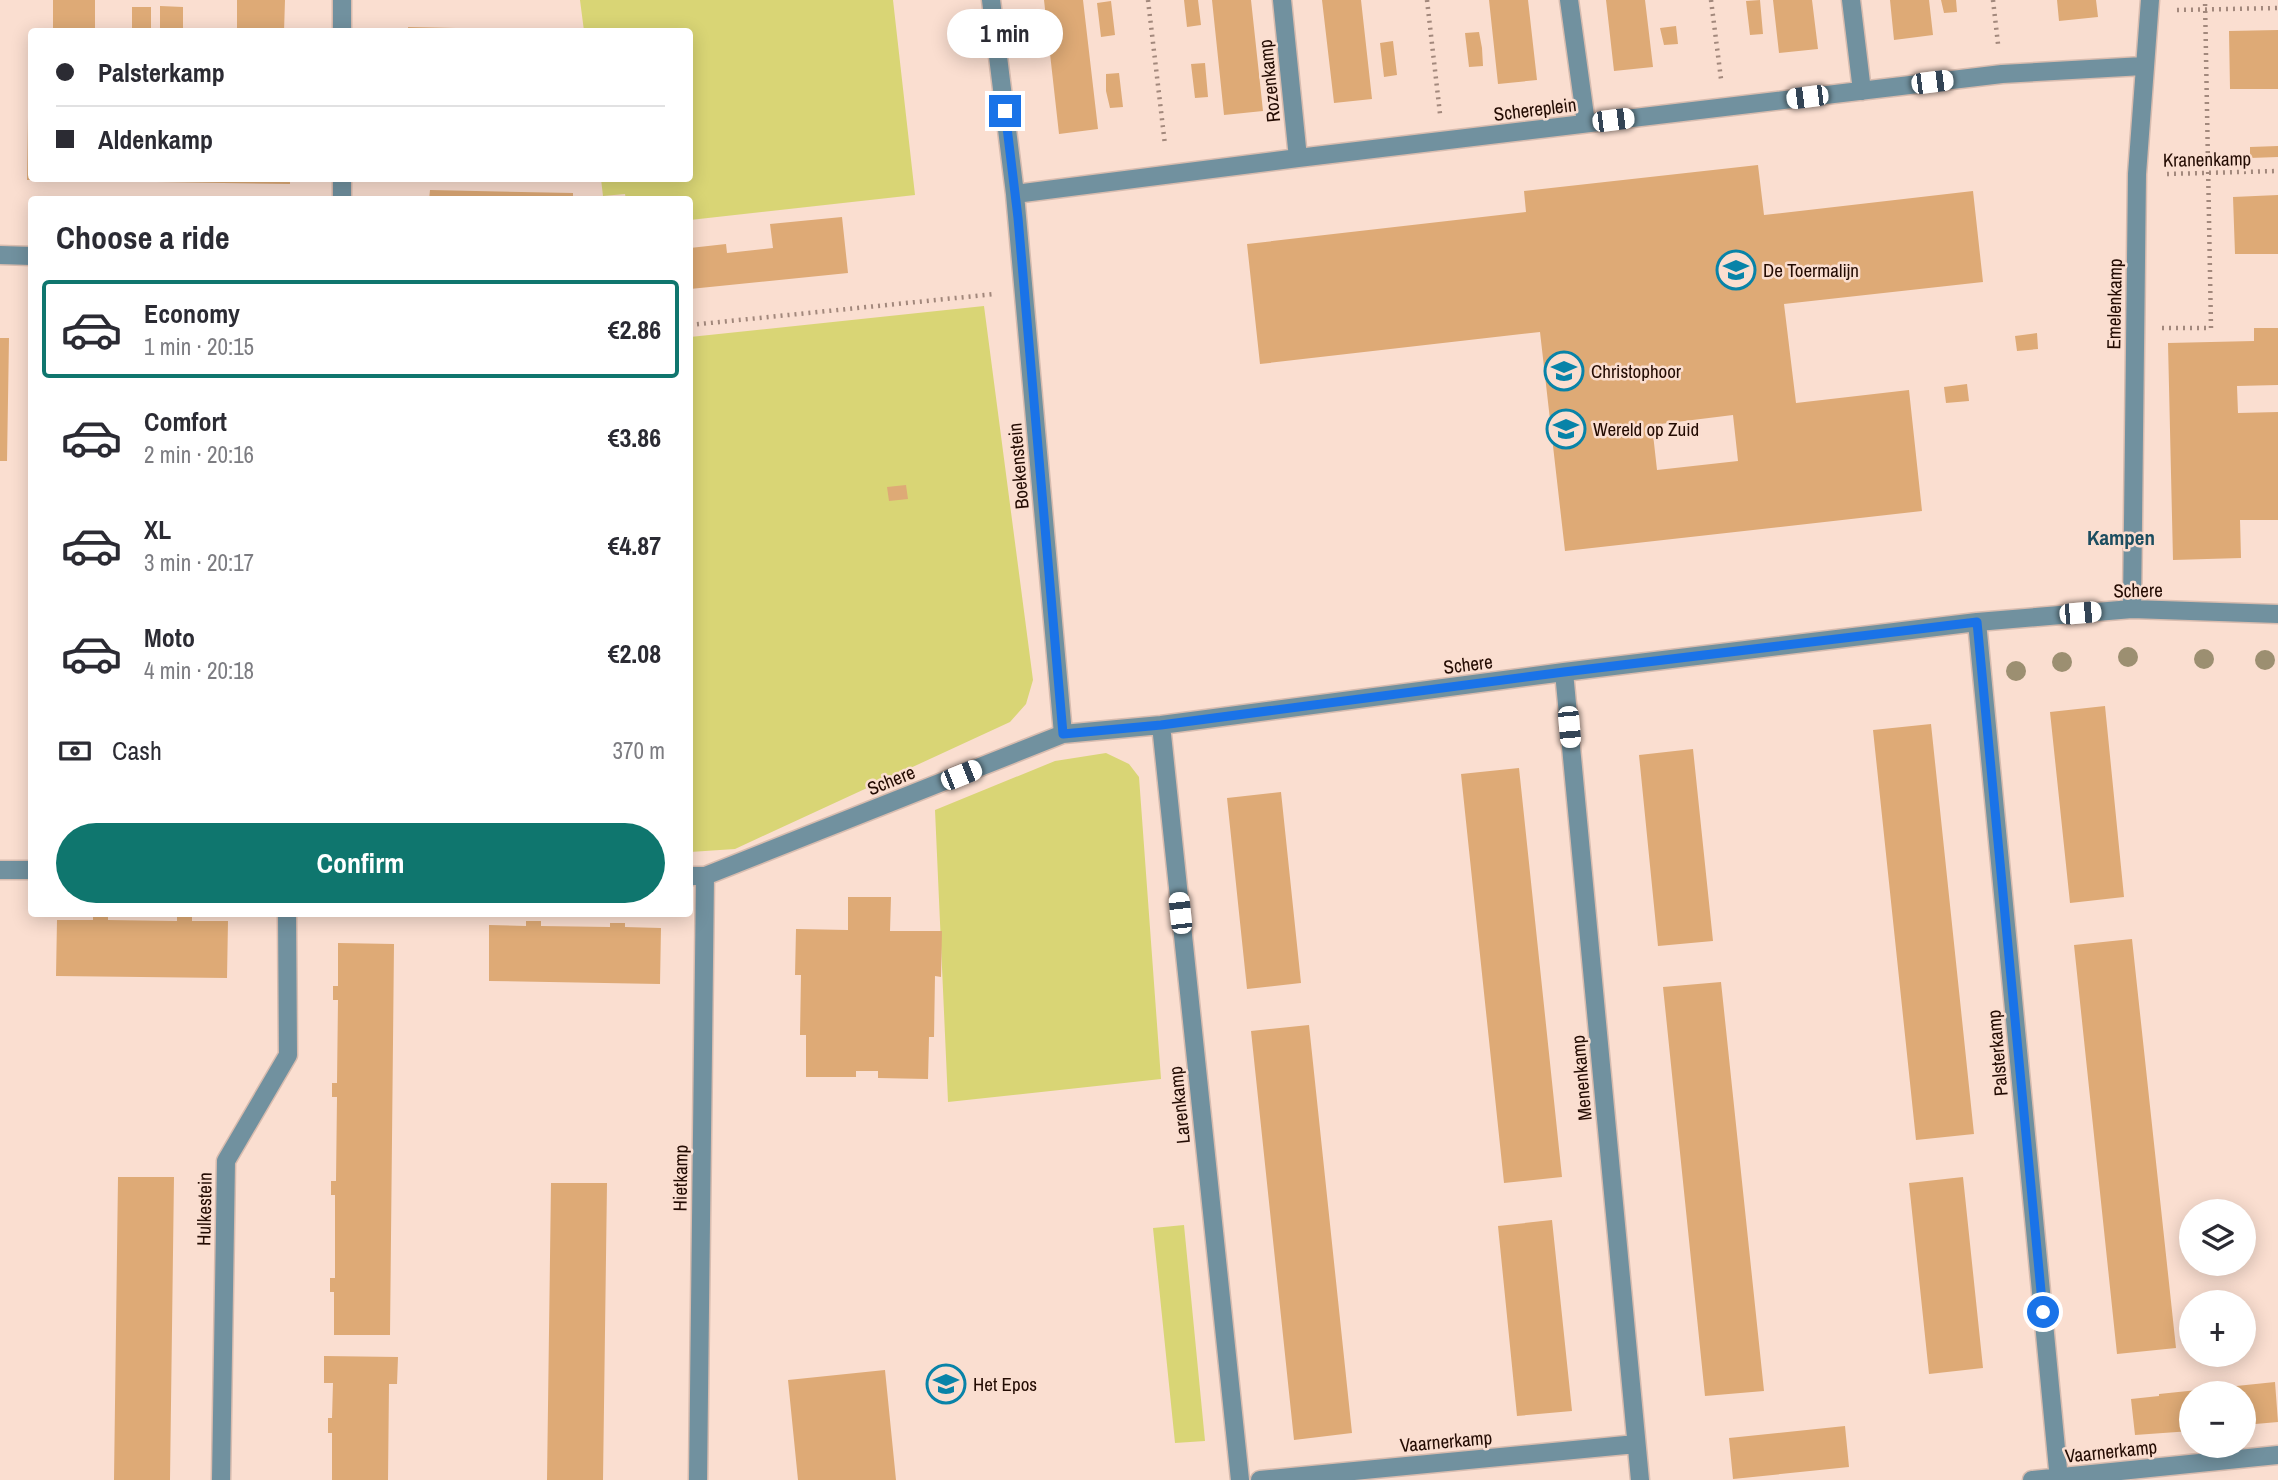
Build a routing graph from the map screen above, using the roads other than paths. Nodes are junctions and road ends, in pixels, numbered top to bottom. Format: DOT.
graph roads {
  1 [pos="342,0"];
  2 [pos="991,0"];
  3 [pos="1282,0"];
  4 [pos="1569,0"];
  5 [pos="1851,0"];
  6 [pos="2150,5"];
  7 [pos="342,28"];
  8 [pos="2143,66"];
  9 [pos="1862,91"];
  10 [pos="1586,124"];
  11 [pos="1298,158"];
  12 [pos="1015,194"];
  13 [pos="0,255"];
  14 [pos="28,256"];
  15 [pos="2132,609"];
  16 [pos="2278,614"];
  17 [pos="1977,622"];
  18 [pos="1564,672"];
  19 [pos="1161,725"];
  20 [pos="1063,734"];
  21 [pos="0,870"];
  22 [pos="28,870"];
  23 [pos="697,876"];
  24 [pos="287,917"];
  25 [pos="1636,1444"];
  26 [pos="2278,1455"];
  27 [pos="2059,1479"];
  28 [pos="221,1480"];
  29 [pos="698,1480"];
  30 [pos="1240,1480"];
  31 [pos="1260,1480"];
  32 [pos="1640,1480"];
  33 [pos="2032,1480"];
  1 -- 7 [label="street"];
  2 -- 12 [label="street, Boekenstein"];
  3 -- 11 [label="street, Rozenkamp"];
  4 -- 10 [label="street"];
  5 -- 9 [label="street"];
  6 -- 8 [label="street, Emelenkamp"];
  8 -- 9 [label="street, Schereplein"];
  8 -- 15 [label="street, Emelenkamp"];
  9 -- 10 [label="street, Schereplein"];
  10 -- 11 [label="street, Schereplein"];
  11 -- 12 [label="street, Schereplein"];
  12 -- 20 [label="street, Boekenstein"];
  13 -- 14 [label="street"];
  15 -- 16 [label="street, Schere"];
  15 -- 17 [label="street, Schere"];
  17 -- 18 [label="street, Schere"];
  17 -- 27 [label="street, Palsterkamp"];
  18 -- 19 [label="street, Schere"];
  18 -- 25 [label="street, Menenkamp"];
  19 -- 20 [label="street, Schere"];
  19 -- 30 [label="street, Larenkamp"];
  20 -- 23 [label="street, Schere"];
  21 -- 22 [label="street"];
  23 -- 29 [label="street, Hietkamp"];
  24 -- 28 [label="street, Hulkestein"];
  25 -- 31 [label="street, Vaarnerkamp"];
  25 -- 32 [label="street, Menenkamp"];
  26 -- 27 [label="street, Vaarnerkamp"];
  27 -- 33 [label="street, Vaarnerkamp"];
}
